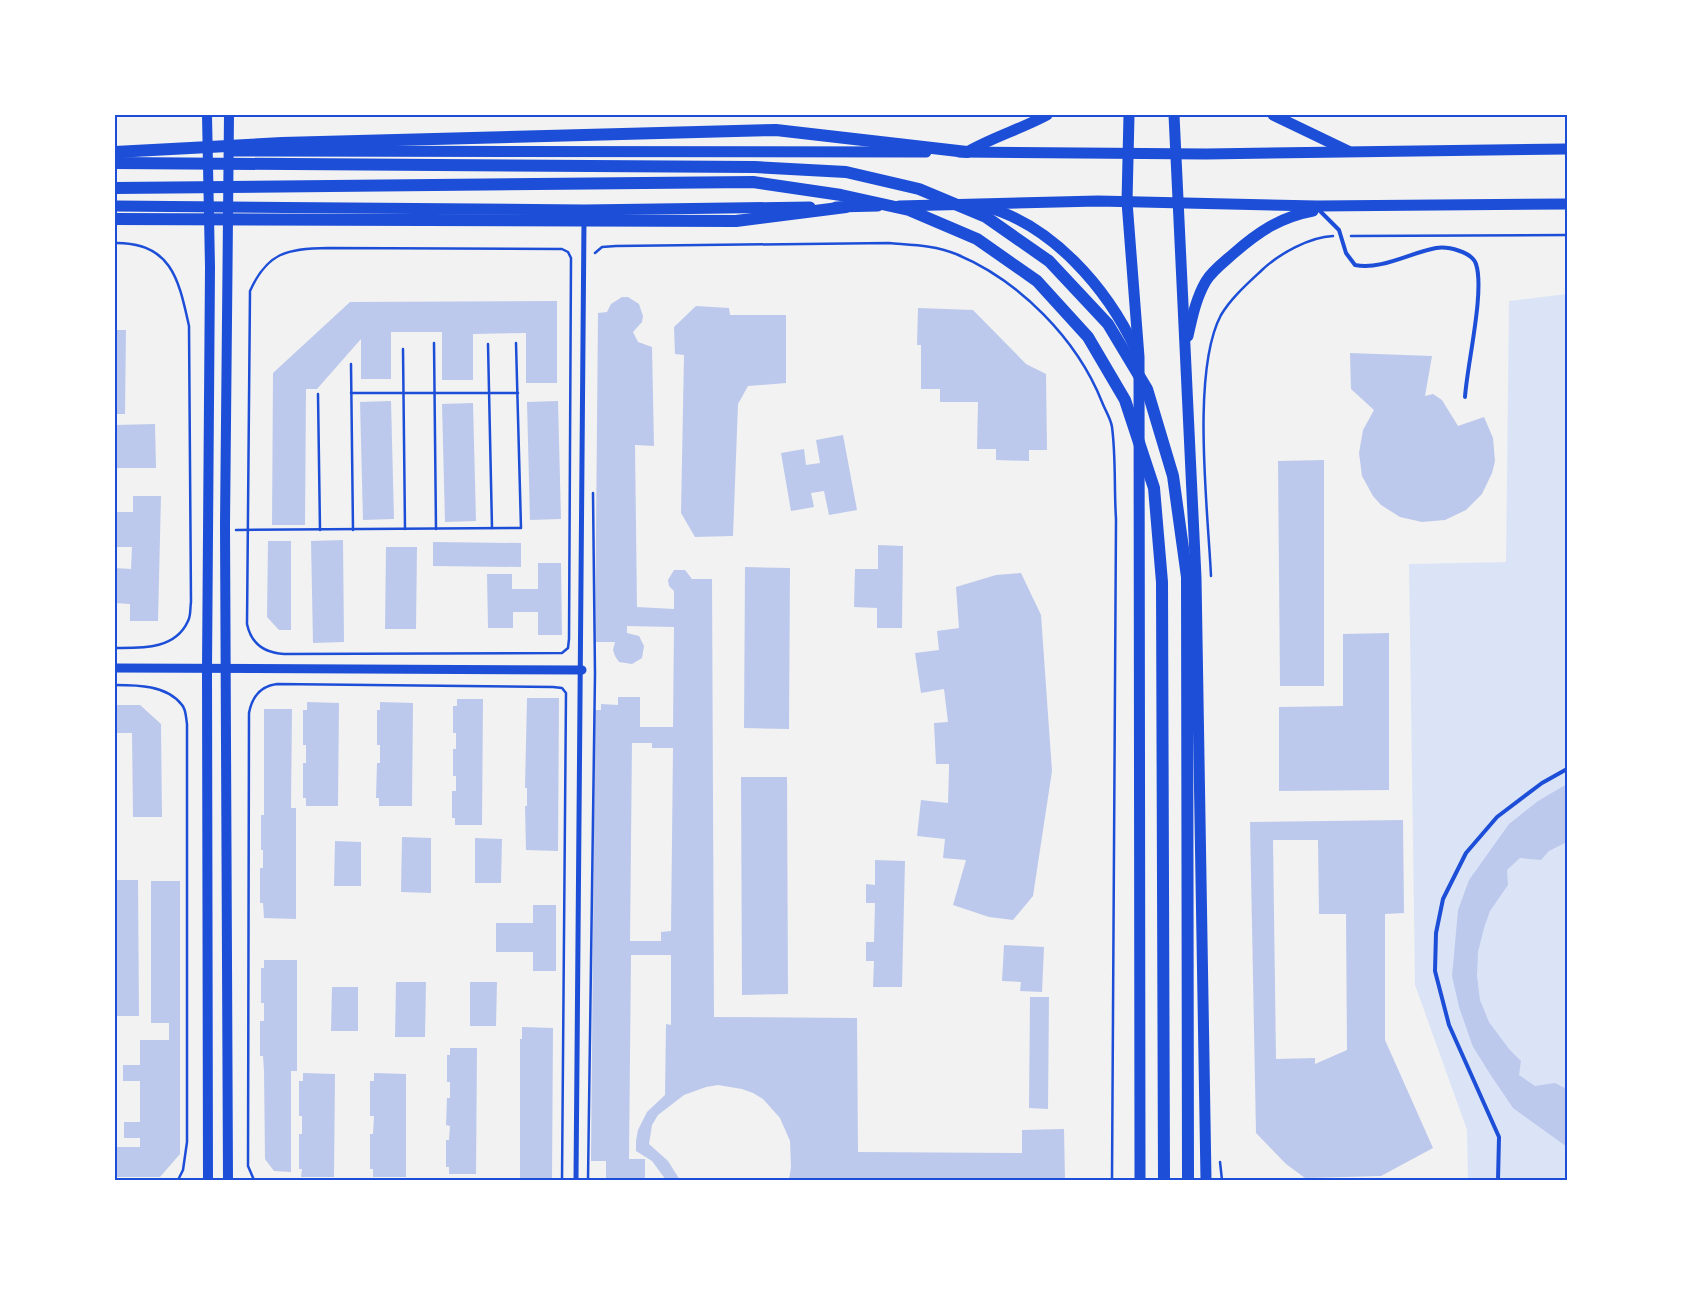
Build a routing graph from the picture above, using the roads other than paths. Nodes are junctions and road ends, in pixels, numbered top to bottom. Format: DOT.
graph roads {
  1 [pos="207,115"];
  2 [pos="229,115"];
  3 [pos="1047,115"];
  4 [pos="1124,115"];
  5 [pos="1129,115"];
  6 [pos="1176,115"];
  7 [pos="1273,115"];
  8 [pos="1567,149"];
  9 [pos="115,151"];
  10 [pos="207,151"];
  11 [pos="228,151"];
  12 [pos="1350,151"];
  13 [pos="967,152"];
  14 [pos="1175,153"];
  15 [pos="1127,154"];
  16 [pos="115,163"];
  17 [pos="115,188"];
  18 [pos="1127,202"];
  19 [pos="972,203"];
  20 [pos="1178,203"];
  21 [pos="1567,204"];
  22 [pos="115,206"];
  23 [pos="208,207"];
  24 [pos="228,207"];
  25 [pos="846,207"];
  26 [pos="1317,208"];
  27 [pos="584,210"];
  28 [pos="115,219"];
  29 [pos="1139,357"];
  30 [pos="1186,378"];
  31 [pos="1466,397"];
  32 [pos="115,668"];
  33 [pos="207,669"];
  34 [pos="228,669"];
  35 [pos="582,670"];
  36 [pos="1567,769"];
  37 [pos="208,1180"];
  38 [pos="228,1180"];
  39 [pos="576,1180"];
  40 [pos="1140,1180"];
  41 [pos="1164,1180"];
  42 [pos="1188,1180"];
  43 [pos="1206,1180"];
  44 [pos="1498,1180"];
  1 -- 10 [label="main road"];
  2 -- 11 [label="main road"];
  3 -- 13 [label="main road"];
  4 -- 15 [label="street"];
  5 -- 15 [label="main road"];
  6 -- 14 [label="main road"];
  7 -- 12 [label="main road"];
  8 -- 12 [label="main road"];
  9 -- 10 [label="main road"];
  9 -- 13 [label="highway"];
  10 -- 11 [label="main road"];
  10 -- 23 [label="main road"];
  11 -- 13 [label="main road"];
  11 -- 24 [label="main road"];
  12 -- 14 [label="main road"];
  13 -- 15 [label="main road"];
  14 -- 15 [label="main road"];
  14 -- 20 [label="main road"];
  15 -- 18 [label="main road"];
  16 -- 42 [label="highway"];
  17 -- 41 [label="highway"];
  18 -- 19 [label="main road"];
  18 -- 20 [label="main road"];
  18 -- 29 [label="main road"];
  19 -- 25 [label="main road"];
  19 -- 29 [label="main road"];
  20 -- 26 [label="main road"];
  20 -- 30 [label="main road"];
  21 -- 26 [label="main road"];
  22 -- 23 [label="main road"];
  23 -- 24 [label="main road"];
  23 -- 33 [label="main road"];
  24 -- 27 [label="main road"];
  24 -- 34 [label="main road"];
  25 -- 27 [label="main road"];
  25 -- 28 [label="highway"];
  26 -- 30 [label="main road"];
  26 -- 31 [label="lane"];
  27 -- 35 [label="street"];
  29 -- 40 [label="main road"];
  30 -- 43 [label="main road"];
  32 -- 33 [label="street"];
  33 -- 34 [label="street"];
  33 -- 37 [label="main road"];
  34 -- 35 [label="street"];
  34 -- 38 [label="main road"];
  35 -- 39 [label="street"];
  36 -- 44 [label="lane"];
}
